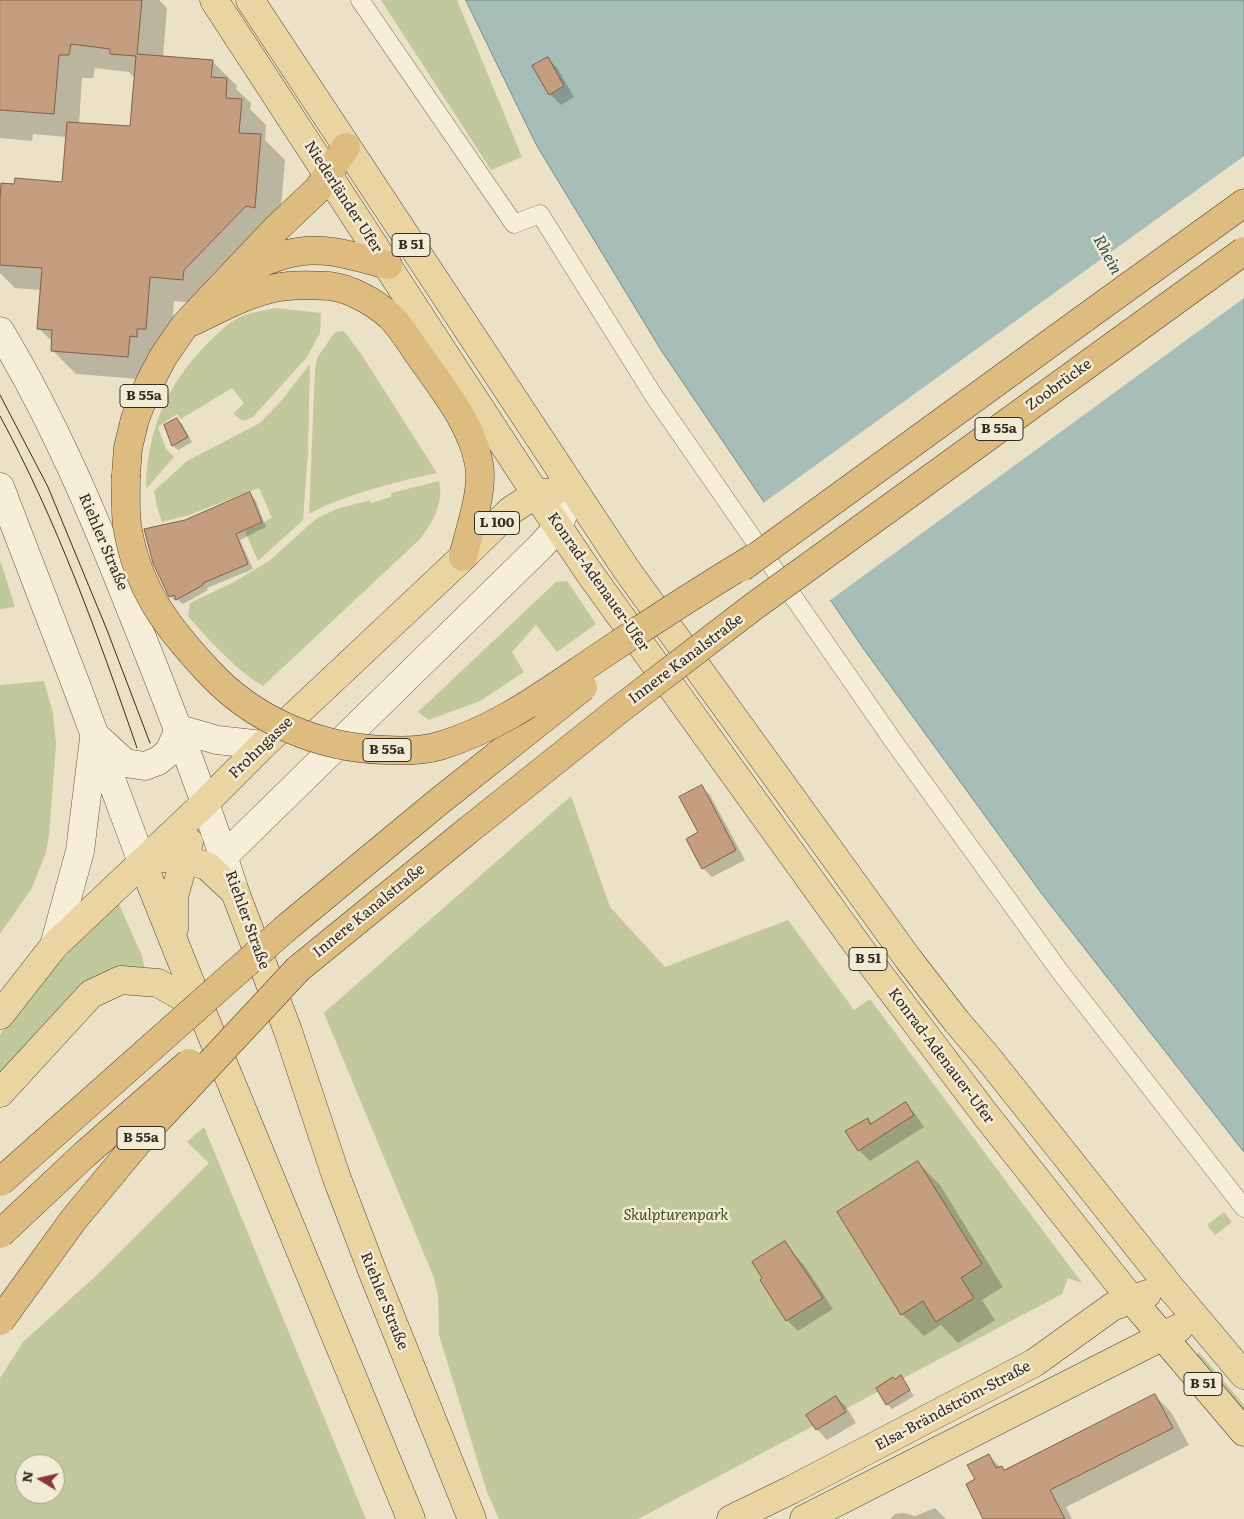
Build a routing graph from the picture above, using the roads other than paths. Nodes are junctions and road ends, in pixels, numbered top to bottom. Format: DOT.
graph roads {
  1 [pos="214,0"];
  2 [pos="250,0"];
  3 [pos="360,0"];
  4 [pos="346,147"];
  5 [pos="327,175"];
  6 [pos="1244,203"];
  7 [pos="1244,251"];
  8 [pos="388,265"];
  9 [pos="235,273"];
  10 [pos="185,325"];
  11 [pos="0,331"];
  12 [pos="0,487"];
  13 [pos="573,490"];
  14 [pos="536,494"];
  15 [pos="558,527"];
  16 [pos="755,557"];
  17 [pos="463,558"];
  18 [pos="753,608"];
  19 [pos="179,729"];
  20 [pos="94,734"];
  21 [pos="263,745"];
  22 [pos="205,804"];
  23 [pos="224,856"];
  24 [pos="184,858"];
  25 [pos="142,862"];
  26 [pos="236,892"];
  27 [pos="174,940"];
  28 [pos="54,946"];
  29 [pos="298,969"];
  30 [pos="200,1007"];
  31 [pos="0,1015"];
  32 [pos="0,1093"];
  33 [pos="0,1182"];
  34 [pos="1244,1208"];
  35 [pos="0,1234"];
  36 [pos="1170,1287"];
  37 [pos="1131,1299"];
  38 [pos="1195,1319"];
  39 [pos="0,1321"];
  40 [pos="1162,1337"];
  41 [pos="1244,1375"];
  42 [pos="1244,1432"];
  43 [pos="411,1519"];
  44 [pos="472,1519"];
  45 [pos="731,1519"];
  46 [pos="804,1519"];
  1 -- 5 [label="main road, Niederländer Ufer / B 51"];
  2 -- 4 [label="main road, Niederländer Ufer / B 51"];
  3 -- 34 [label="street"];
  4 -- 5 [label="highway"];
  4 -- 13 [label="main road, Niederländer Ufer / B 51"];
  5 -- 8 [label="main road, Niederländer Ufer / B 51"];
  5 -- 9 [label="highway"];
  6 -- 16 [label="highway, bridge"];
  7 -- 18 [label="highway, Zoobrücke / B 55a, bridge"];
  8 -- 9 [label="highway, B 55a"];
  8 -- 14 [label="main road, Niederländer Ufer / B 51"];
  9 -- 10 [label="highway, B 55a"];
  10 -- 16 [label="highway, B 55a, bridge"];
  10 -- 17 [label="highway"];
  11 -- 19 [label="main road, Riehler Straße"];
  12 -- 20 [label="main road"];
  13 -- 14 [label="main road"];
  13 -- 15 [label="main road"];
  13 -- 36 [label="main road, Konrad-Adenauer-Ufer / B 51"];
  14 -- 15 [label="main road, Konrad-Adenauer-Ufer / B 51"];
  14 -- 17 [label="main road, Frohngasse / L 100"];
  15 -- 23 [label="main road"];
  15 -- 37 [label="main road, Konrad-Adenauer-Ufer / B 51"];
  16 -- 33 [label="highway, bridge"];
  17 -- 21 [label="main road, Frohngasse"];
  18 -- 29 [label="highway, Innere Kanalstraße / B 55a, bridge"];
  19 -- 20 [label="main road"];
  19 -- 21 [label="main road"];
  19 -- 22 [label="main road, Riehler Straße"];
  20 -- 25 [label="main road"];
  20 -- 28 [label="main road"];
  21 -- 22 [label="main road, Frohngasse"];
  22 -- 23 [label="main road, Riehler Straße"];
  22 -- 24 [label="main road"];
  22 -- 25 [label="main road, Frohngasse"];
  23 -- 26 [label="main road, Riehler Straße"];
  24 -- 25 [label="main road"];
  24 -- 26 [label="main road"];
  24 -- 27 [label="main road"];
  25 -- 27 [label="main road"];
  25 -- 28 [label="main road, Frohngasse"];
  26 -- 44 [label="main road, Riehler Straße"];
  27 -- 30 [label="main road"];
  28 -- 31 [label="main road, Frohngasse"];
  29 -- 35 [label="highway, Innere Kanalstraße / B 55a, bridge"];
  29 -- 39 [label="highway, B 55a, bridge"];
  30 -- 32 [label="main road"];
  30 -- 43 [label="main road"];
  36 -- 37 [label="main road, Elsa-Brändström-Straße"];
  36 -- 38 [label="main road, Konrad-Adenauer-Ufer / B 51"];
  37 -- 40 [label="main road, Konrad-Adenauer-Ufer / B 51"];
  37 -- 45 [label="main road, Elsa-Brändström-Straße"];
  38 -- 40 [label="main road, Elsa-Brändström-Straße"];
  38 -- 41 [label="main road, Konrad-Adenauer-Ufer / B 51"];
  40 -- 42 [label="main road, Konrad-Adenauer-Ufer / B 51"];
  40 -- 46 [label="main road, Elsa-Brändström-Straße"];
}
